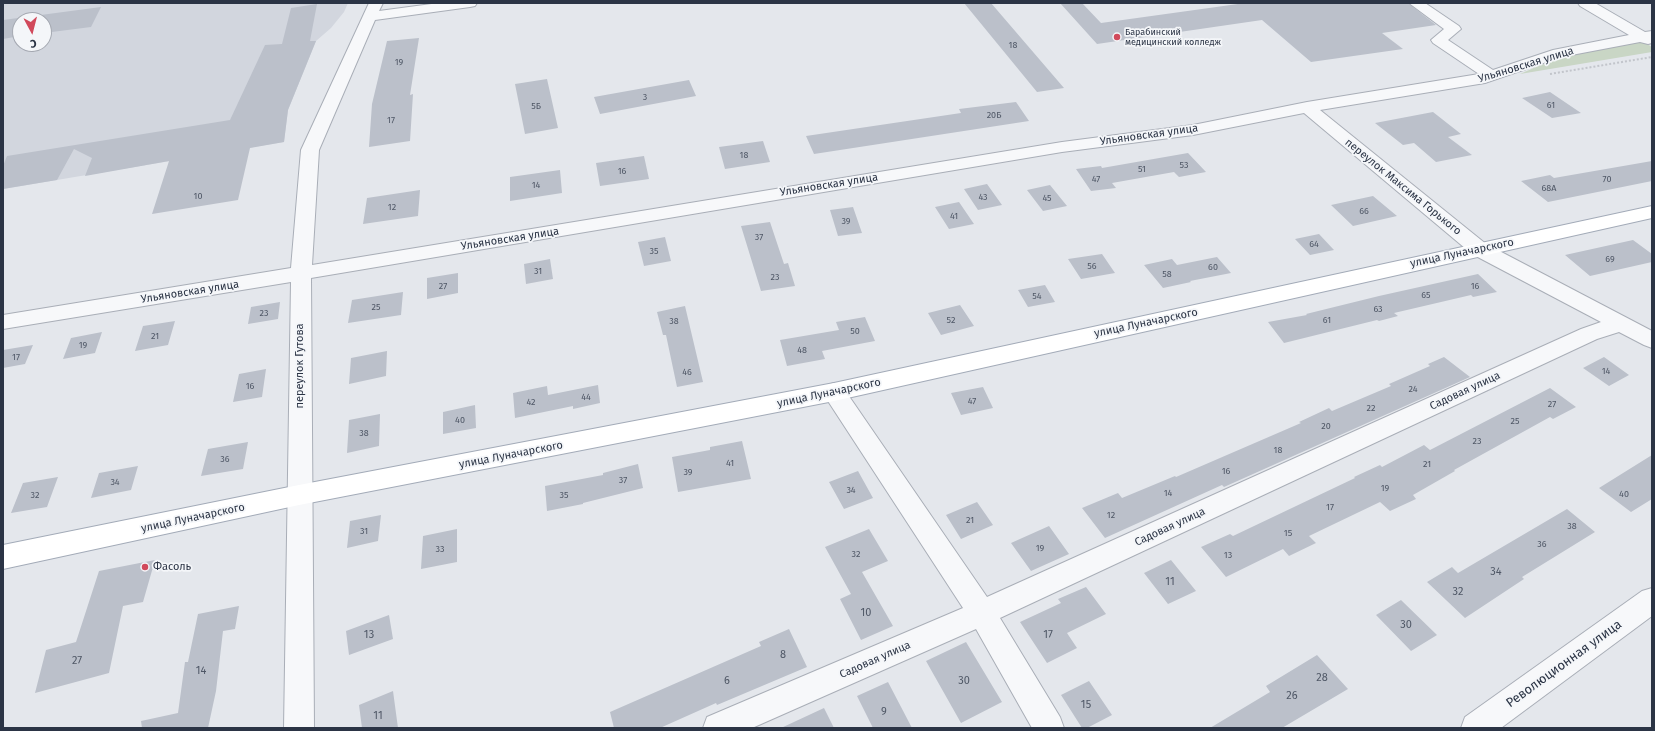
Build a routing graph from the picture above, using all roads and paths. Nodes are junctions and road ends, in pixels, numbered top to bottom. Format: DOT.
graph roads {
  1 [pos="470,3"];
  2 [pos="1416,3"];
  3 [pos="1585,3"];
  4 [pos="372,10"];
  5 [pos="1649,38"];
  6 [pos="1652,57"];
  7 [pos="1543,75"];
  8 [pos="1492,76"];
  9 [pos="1306,108"];
  10 [pos="1652,212"];
  11 [pos="1479,249"];
  12 [pos="301,273"];
  13 [pos="3,322"];
  14 [pos="1621,324"];
  15 [pos="1652,340"];
  16 [pos="834,392"];
  17 [pos="299,496"];
  18 [pos="3,557"];
  19 [pos="1652,600"];
  20 [pos="982,613"];
  21 [pos="299,728"];
  22 [pos="718,728"];
  23 [pos="1049,728"];
  24 [pos="1476,728"];
  1 -- 4 [label="street"];
  2 -- 8 [label="street"];
  3 -- 5 [label="street"];
  4 -- 12 [label="street, переулок Гутова"];
  5 -- 8 [label="street, Ульяновская улица"];
  6 -- 7 [label="path"];
  8 -- 9 [label="street, Ульяновская улица"];
  9 -- 11 [label="street, переулок Максима Горького"];
  9 -- 12 [label="street, Ульяновская улица"];
  10 -- 11 [label="main road, улица Луначарского"];
  11 -- 14 [label="street, переулок Максима Горького"];
  11 -- 16 [label="main road, улица Луначарского"];
  12 -- 13 [label="street, Ульяновская улица"];
  12 -- 17 [label="street, переулок Гутова"];
  14 -- 15 [label="street, переулок Максима Горького"];
  14 -- 20 [label="street, Садовая улица"];
  16 -- 17 [label="main road, улица Луначарского"];
  16 -- 20 [label="street"];
  17 -- 18 [label="main road, улица Луначарского"];
  17 -- 21 [label="street, переулок Гутова"];
  19 -- 24 [label="street, Революционная улица"];
  20 -- 22 [label="street, Садовая улица"];
  20 -- 23 [label="street"];
}
